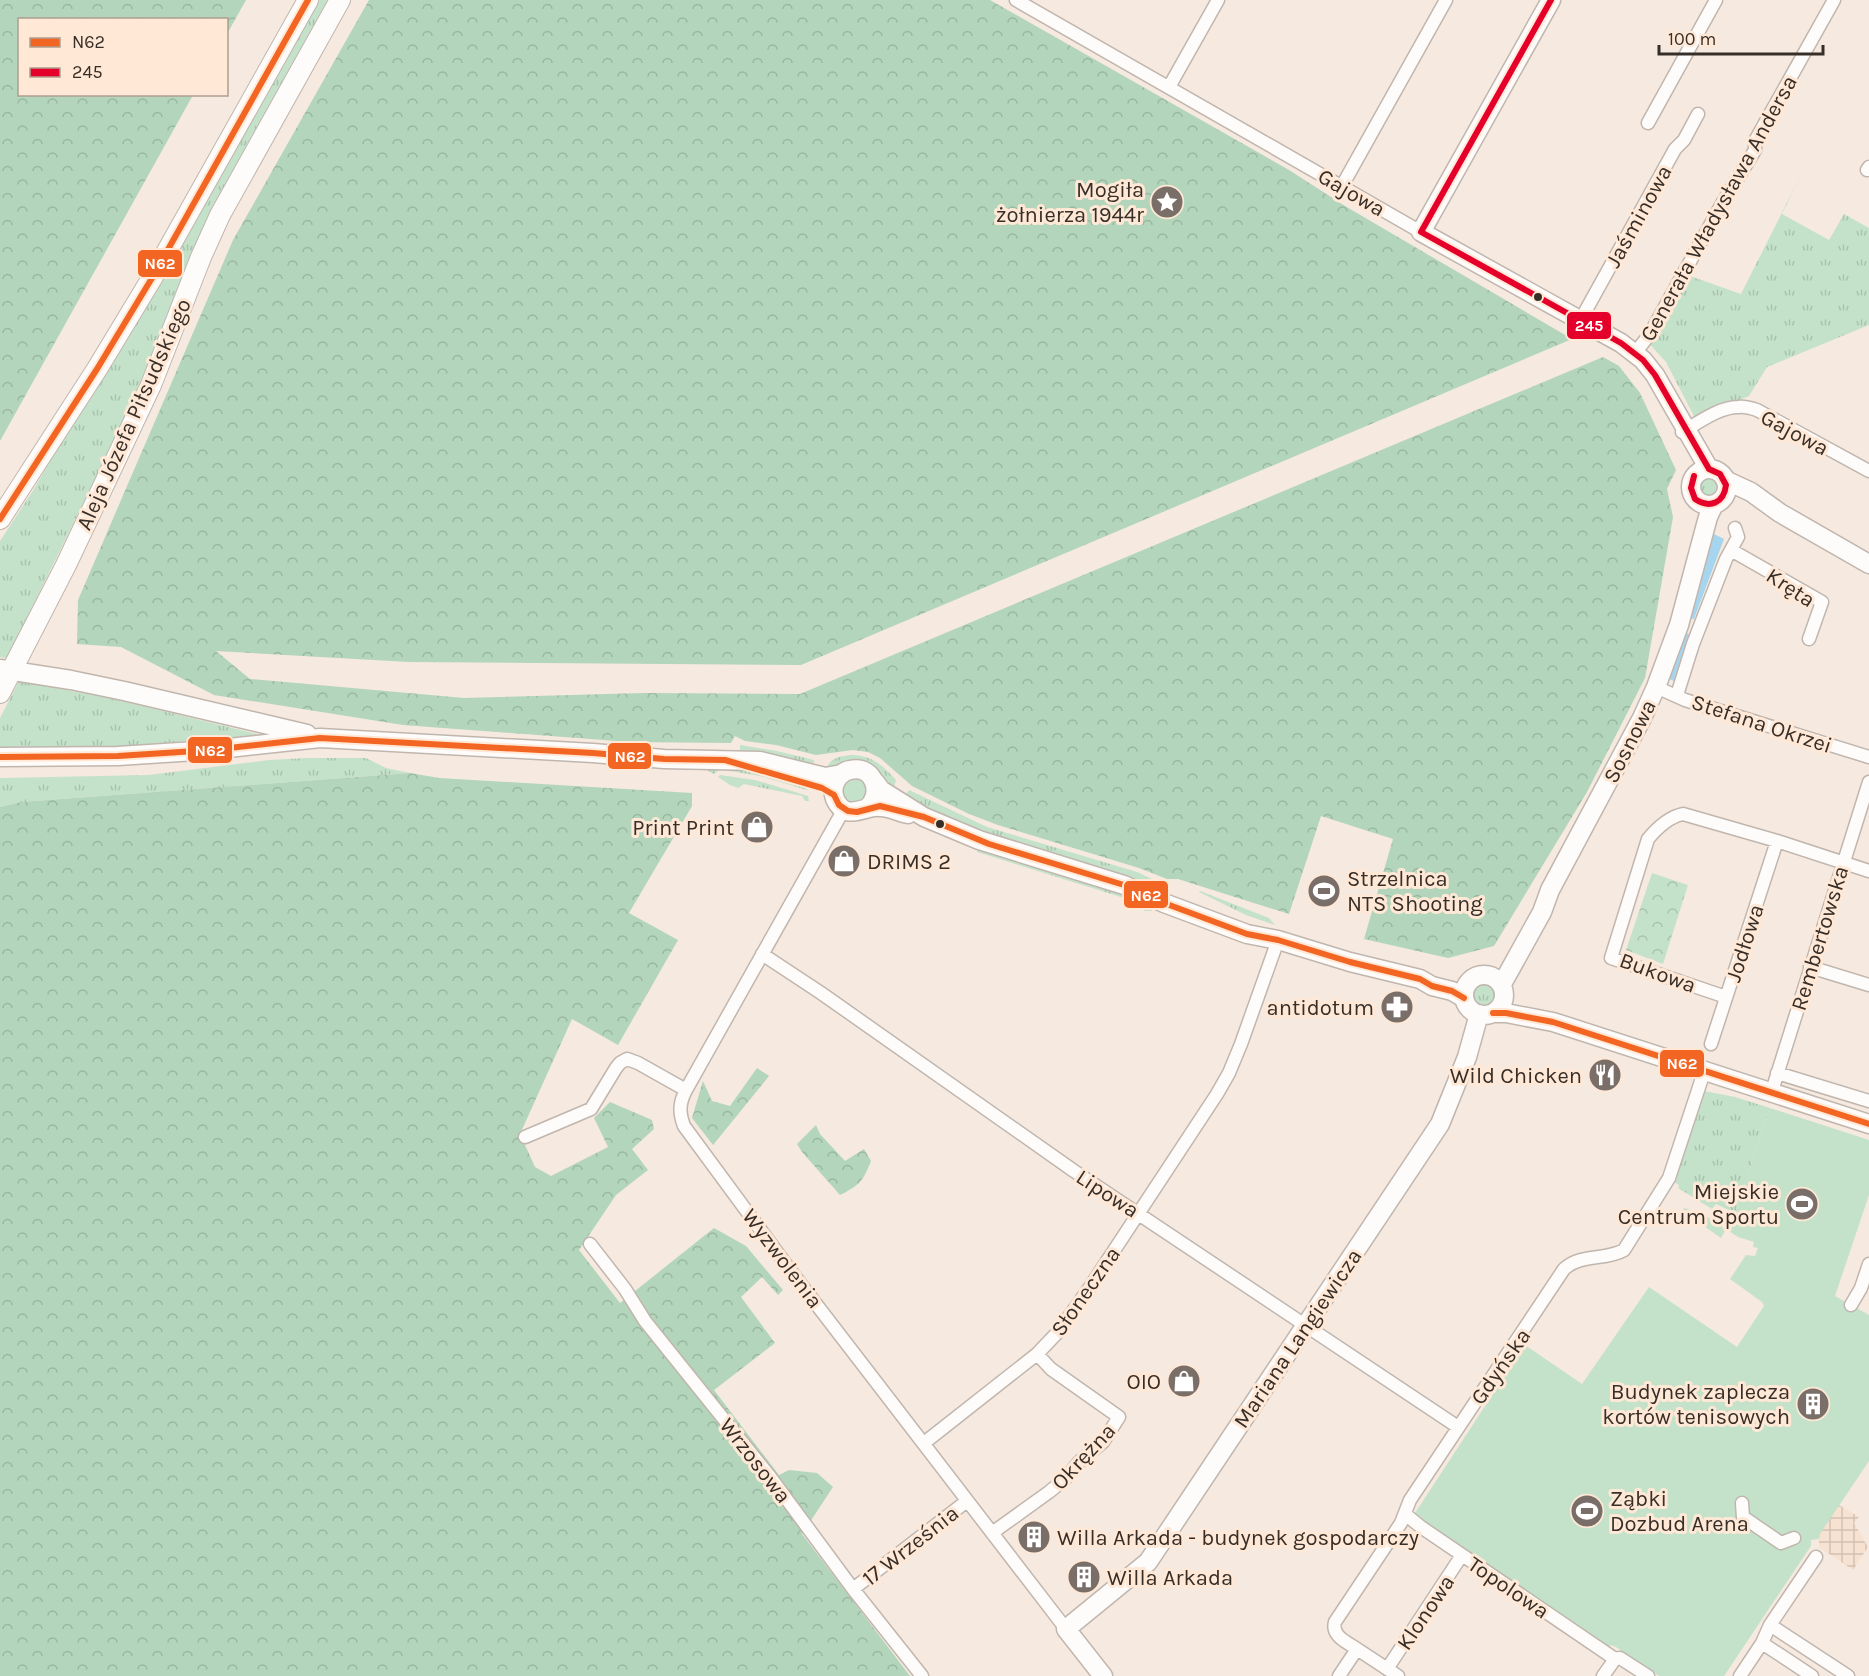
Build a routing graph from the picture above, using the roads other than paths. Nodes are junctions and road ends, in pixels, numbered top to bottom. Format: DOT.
graph roads {
  1 [pos="308,0"];
  2 [pos="340,0"];
  3 [pos="1016,0"];
  4 [pos="1218,0"];
  5 [pos="1446,0"];
  6 [pos="1551,0"];
  7 [pos="1716,0"];
  8 [pos="1834,0"];
  9 [pos="1169,87"];
  10 [pos="1698,114"];
  11 [pos="1648,123"];
  12 [pos="1342,186"];
  13 [pos="1421,232"];
  14 [pos="1580,321"];
  15 [pos="1635,353"];
  16 [pos="1683,432"];
  17 [pos="1869,471"];
  18 [pos="1702,473"];
  19 [pos="1721,494"];
  20 [pos="1695,499"];
  21 [pos="0,519"];
  22 [pos="1735,528"];
  23 [pos="1731,550"];
  24 [pos="1869,564"];
  25 [pos="1689,584"];
  26 [pos="1809,639"];
  27 [pos="6,670"];
  28 [pos="1656,687"];
  29 [pos="0,693"];
  30 [pos="1677,695"];
  31 [pos="320,738"];
  32 [pos="0,757"];
  33 [pos="1869,757"];
  34 [pos="733,761"];
  35 [pos="842,774"];
  36 [pos="875,782"];
  37 [pos="1869,782"];
  38 [pos="839,802"];
  39 [pos="866,809"];
  40 [pos="924,817"];
  41 [pos="1777,841"];
  42 [pos="1843,862"];
  43 [pos="1869,871"];
  44 [pos="1278,940"];
  45 [pos="762,954"];
  46 [pos="1810,967"];
  47 [pos="1420,979"];
  48 [pos="1492,983"];
  49 [pos="1869,986"];
  50 [pos="1726,997"];
  51 [pos="1464,998"];
  52 [pos="1486,1013"];
  53 [pos="1553,1022"];
  54 [pos="1712,1044"];
  55 [pos="1704,1072"];
  56 [pos="1777,1073"];
  57 [pos="686,1090"];
  58 [pos="1770,1094"];
  59 [pos="1869,1101"];
  60 [pos="1869,1124"];
  61 [pos="525,1137"];
  62 [pos="1138,1213"];
  63 [pos="590,1244"];
  64 [pos="1869,1264"];
  65 [pos="1851,1305"];
  66 [pos="1306,1325"];
  67 [pos="1037,1354"];
  68 [pos="1458,1427"];
  69 [pos="924,1443"];
  70 [pos="968,1501"];
  71 [pos="1742,1503"];
  72 [pos="1406,1514"];
  73 [pos="992,1533"];
  74 [pos="1794,1538"];
  75 [pos="1462,1555"];
  76 [pos="1816,1557"];
  77 [pos="853,1589"];
  78 [pos="1770,1625"];
  79 [pos="1066,1629"];
  80 [pos="1762,1643"];
  81 [pos="1357,1649"];
  82 [pos="1615,1659"];
  83 [pos="1387,1669"];
  84 [pos="922,1676"];
  85 [pos="1103,1676"];
  86 [pos="1339,1676"];
  87 [pos="1398,1676"];
  88 [pos="1603,1676"];
  89 [pos="1648,1676"];
  90 [pos="1740,1676"];
  91 [pos="1812,1676"];
  92 [pos="1848,1676"];
  1 -- 21 [label="main road, Aleja Józefa Piłsudskiego"];
  2 -- 27 [label="main road, Aleja Józefa Piłsudskiego"];
  3 -- 9 [label="street, Gajowa"];
  4 -- 9 [label="street"];
  5 -- 12 [label="street"];
  6 -- 13 [label="main road"];
  7 -- 11 [label="street"];
  8 -- 15 [label="street, Generała Władysława Andersa"];
  9 -- 12 [label="street, Gajowa"];
  10 -- 14 [label="street, Jaśminowa"];
  12 -- 13 [label="street, Gajowa"];
  13 -- 14 [label="main road, Gajowa"];
  14 -- 15 [label="main road, Gajowa"];
  15 -- 16 [label="main road, Gajowa"];
  16 -- 17 [label="street, Gajowa"];
  16 -- 18 [label="main road, Gajowa"];
  18 -- 19 [label="main road"];
  18 -- 20 [label="main road"];
  19 -- 20 [label="main road"];
  19 -- 24 [label="main road"];
  19 -- 25 [label="main road, Sosnowa"];
  20 -- 25 [label="main road, Sosnowa"];
  22 -- 23 [label="street, Sosnowa"];
  23 -- 26 [label="street, Kręta"];
  23 -- 30 [label="street, Sosnowa"];
  25 -- 28 [label="main road, Sosnowa"];
  27 -- 29 [label="main road, Aleja Józefa Piłsudskiego"];
  27 -- 31 [label="main road"];
  28 -- 30 [label="street, Stefana Okrzei"];
  28 -- 48 [label="main road, Sosnowa"];
  30 -- 33 [label="street, Stefana Okrzei"];
  31 -- 32 [label="main road"];
  31 -- 34 [label="main road"];
  34 -- 35 [label="main road"];
  34 -- 38 [label="main road"];
  35 -- 36 [label="main road"];
  35 -- 38 [label="main road"];
  36 -- 39 [label="main road"];
  36 -- 40 [label="main road"];
  37 -- 42 [label="street, Rembertowska"];
  38 -- 39 [label="main road"];
  38 -- 45 [label="street, Wyzwolenia"];
  39 -- 40 [label="main road"];
  40 -- 44 [label="main road"];
  41 -- 42 [label="street"];
  41 -- 50 [label="street, Jodłowa"];
  41 -- 50 [label="street, Bukowa"];
  42 -- 43 [label="street"];
  42 -- 46 [label="street, Rembertowska"];
  44 -- 47 [label="main road"];
  44 -- 62 [label="street, Słoneczna"];
  45 -- 57 [label="street, Wyzwolenia"];
  45 -- 62 [label="street, Lipowa"];
  46 -- 49 [label="street"];
  46 -- 56 [label="street, Rembertowska"];
  47 -- 48 [label="main road"];
  47 -- 51 [label="main road"];
  48 -- 51 [label="main road"];
  48 -- 52 [label="main road, Mariana Langiewicza"];
  48 -- 53 [label="main road"];
  50 -- 54 [label="street, Jodłowa"];
  51 -- 52 [label="main road"];
  52 -- 53 [label="main road"];
  52 -- 66 [label="main road, Mariana Langiewicza"];
  53 -- 55 [label="main road"];
  55 -- 58 [label="main road"];
  55 -- 68 [label="street, Gdyńska"];
  56 -- 58 [label="street, Rembertowska"];
  56 -- 59 [label="street"];
  57 -- 61 [label="street"];
  57 -- 69 [label="street, Wyzwolenia"];
  58 -- 60 [label="main road"];
  62 -- 66 [label="street, Lipowa"];
  62 -- 67 [label="street, Słoneczna"];
  63 -- 77 [label="street, Wrzosowa"];
  64 -- 65 [label="street"];
  66 -- 68 [label="street, Lipowa"];
  66 -- 79 [label="main road, Mariana Langiewicza"];
  67 -- 69 [label="street, Słoneczna"];
  67 -- 73 [label="street, Okrężna"];
  68 -- 72 [label="street, Gdyńska"];
  69 -- 70 [label="street, Wyzwolenia"];
  70 -- 73 [label="street, Wyzwolenia"];
  70 -- 77 [label="street, 17 Września"];
  71 -- 74 [label="street"];
  72 -- 75 [label="street, Topolowa"];
  72 -- 81 [label="street, Gdyńska"];
  73 -- 79 [label="street, Wyzwolenia"];
  75 -- 82 [label="street, Topolowa"];
  75 -- 83 [label="street, Klonowa"];
  76 -- 78 [label="street"];
  77 -- 84 [label="street, Wrzosowa"];
  78 -- 80 [label="street"];
  78 -- 92 [label="street"];
  79 -- 85 [label="main road, Wyzwolenia"];
  80 -- 90 [label="street"];
  80 -- 91 [label="street"];
  81 -- 83 [label="street, Gdyńska"];
  81 -- 86 [label="street"];
  82 -- 88 [label="street"];
  82 -- 89 [label="street, Topolowa"];
  83 -- 87 [label="street, Gdyńska"];
}
